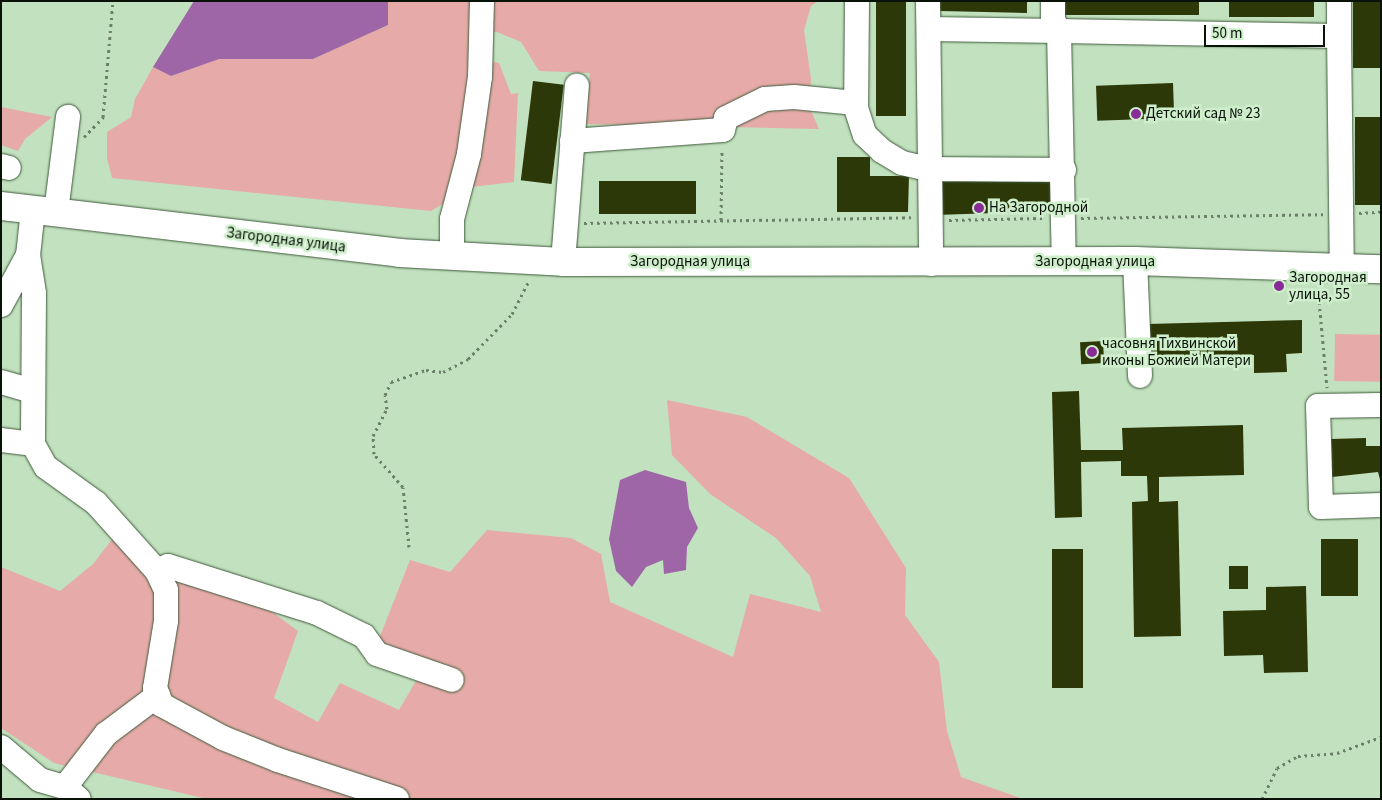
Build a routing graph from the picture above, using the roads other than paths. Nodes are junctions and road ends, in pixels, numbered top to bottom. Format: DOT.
graph roads {
  1 [pos="482,1"];
  2 [pos="857,1"];
  3 [pos="928,1"];
  4 [pos="1053,1"];
  5 [pos="1339,1"];
  6 [pos="928,29"];
  7 [pos="1059,31"];
  8 [pos="1339,36"];
  9 [pos="577,86"];
  10 [pos="856,103"];
  11 [pos="68,117"];
  12 [pos="572,141"];
  13 [pos="929,169"];
  14 [pos="1064,170"];
  15 [pos="1,206"];
  16 [pos="45,211"];
  17 [pos="28,255"];
  18 [pos="452,256"];
  19 [pos="550,261"];
  20 [pos="1064,261"];
  21 [pos="1135,261"];
  22 [pos="931,264"];
  23 [pos="1342,266"];
  24 [pos="1381,269"];
  25 [pos="1,306"];
  26 [pos="1140,376"];
  27 [pos="1,382"];
  28 [pos="33,391"];
  29 [pos="1381,405"];
  30 [pos="1,440"];
  31 [pos="34,444"];
  32 [pos="1381,505"];
  33 [pos="157,572"];
  34 [pos="452,680"];
  35 [pos="158,695"];
  36 [pos="1,747"];
  37 [pos="72,793"];
  38 [pos="397,799"];
  1 -- 18 [label="lane"];
  2 -- 10 [label="lane"];
  3 -- 6 [label="lane"];
  4 -- 7 [label="lane"];
  5 -- 8 [label="lane"];
  6 -- 7 [label="lane"];
  6 -- 13 [label="lane"];
  7 -- 8 [label="lane"];
  7 -- 14 [label="lane"];
  8 -- 23 [label="lane"];
  9 -- 12 [label="lane"];
  10 -- 12 [label="lane"];
  10 -- 13 [label="lane"];
  11 -- 16 [label="lane"];
  12 -- 19 [label="lane"];
  13 -- 14 [label="lane"];
  13 -- 22 [label="lane"];
  14 -- 20 [label="lane"];
  15 -- 16 [label="main road, Загородная улица"];
  16 -- 17 [label="lane"];
  16 -- 18 [label="main road, Загородная улица"];
  17 -- 25 [label="lane"];
  17 -- 28 [label="lane"];
  18 -- 19 [label="main road, Загородная улица"];
  19 -- 22 [label="main road, Загородная улица"];
  20 -- 21 [label="main road, Загородная улица"];
  20 -- 22 [label="main road, Загородная улица"];
  21 -- 23 [label="main road, Загородная улица"];
  21 -- 26 [label="lane"];
  23 -- 24 [label="main road, Загородная улица"];
  27 -- 28 [label="lane"];
  28 -- 31 [label="lane"];
  29 -- 32 [label="lane"];
  30 -- 31 [label="lane"];
  31 -- 33 [label="lane"];
  33 -- 34 [label="lane"];
  33 -- 35 [label="lane"];
  35 -- 37 [label="lane"];
  35 -- 38 [label="lane"];
  36 -- 37 [label="lane"];
}
